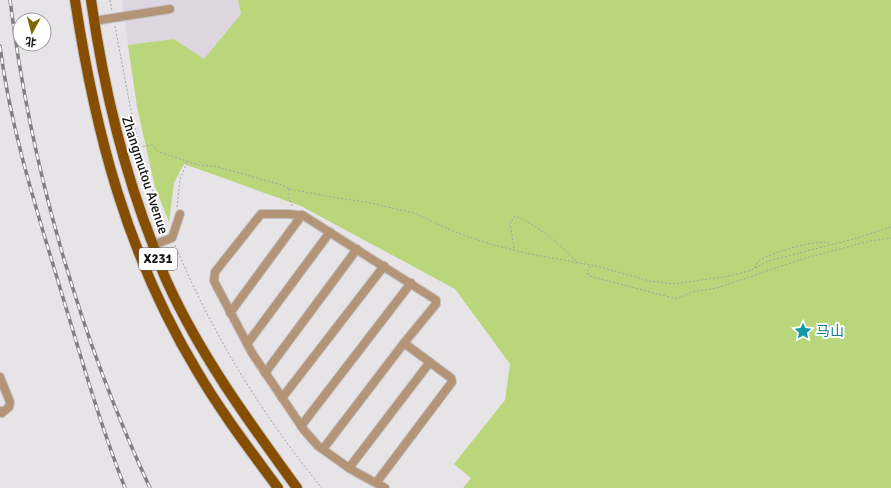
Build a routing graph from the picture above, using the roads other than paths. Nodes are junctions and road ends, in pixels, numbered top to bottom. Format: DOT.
graph roads {
  1 [pos="75,0"];
  2 [pos="91,0"];
  3 [pos="170,9"];
  4 [pos="94,21"];
  5 [pos="179,210"];
  6 [pos="302,216"];
  7 [pos="330,232"];
  8 [pos="153,245"];
  9 [pos="357,249"];
  10 [pos="384,266"];
  11 [pos="411,283"];
  12 [pos="230,313"];
  13 [pos="404,343"];
  14 [pos="247,344"];
  15 [pos="430,362"];
  16 [pos="265,373"];
  17 [pos="0,377"];
  18 [pos="282,398"];
  19 [pos="0,411"];
  20 [pos="301,426"];
  21 [pos="323,449"];
  22 [pos="349,468"];
  23 [pos="376,483"];
  24 [pos="278,488"];
  25 [pos="297,488"];
  26 [pos="385,488"];
  1 -- 24 [label="main road, X231"];
  2 -- 4 [label="main road, Zhangmutou Avenue / X231"];
  3 -- 4 [label="lane"];
  4 -- 8 [label="main road, Zhangmutou Avenue / X231"];
  5 -- 8 [label="lane"];
  6 -- 7 [label="lane"];
  6 -- 12 [label="lane"];
  6 -- 12 [label="lane"];
  7 -- 9 [label="lane"];
  7 -- 14 [label="lane"];
  8 -- 25 [label="main road, Zhangmutou Avenue / X231"];
  9 -- 10 [label="lane"];
  9 -- 16 [label="lane"];
  10 -- 11 [label="lane"];
  10 -- 18 [label="lane"];
  11 -- 13 [label="lane"];
  11 -- 20 [label="lane"];
  12 -- 14 [label="lane"];
  13 -- 15 [label="lane"];
  13 -- 21 [label="lane"];
  14 -- 16 [label="lane"];
  15 -- 22 [label="lane"];
  15 -- 23 [label="lane"];
  16 -- 18 [label="lane"];
  17 -- 19 [label="lane"];
  18 -- 20 [label="lane"];
  20 -- 21 [label="lane"];
  21 -- 22 [label="lane"];
  22 -- 23 [label="lane"];
  23 -- 26 [label="lane"];
}
